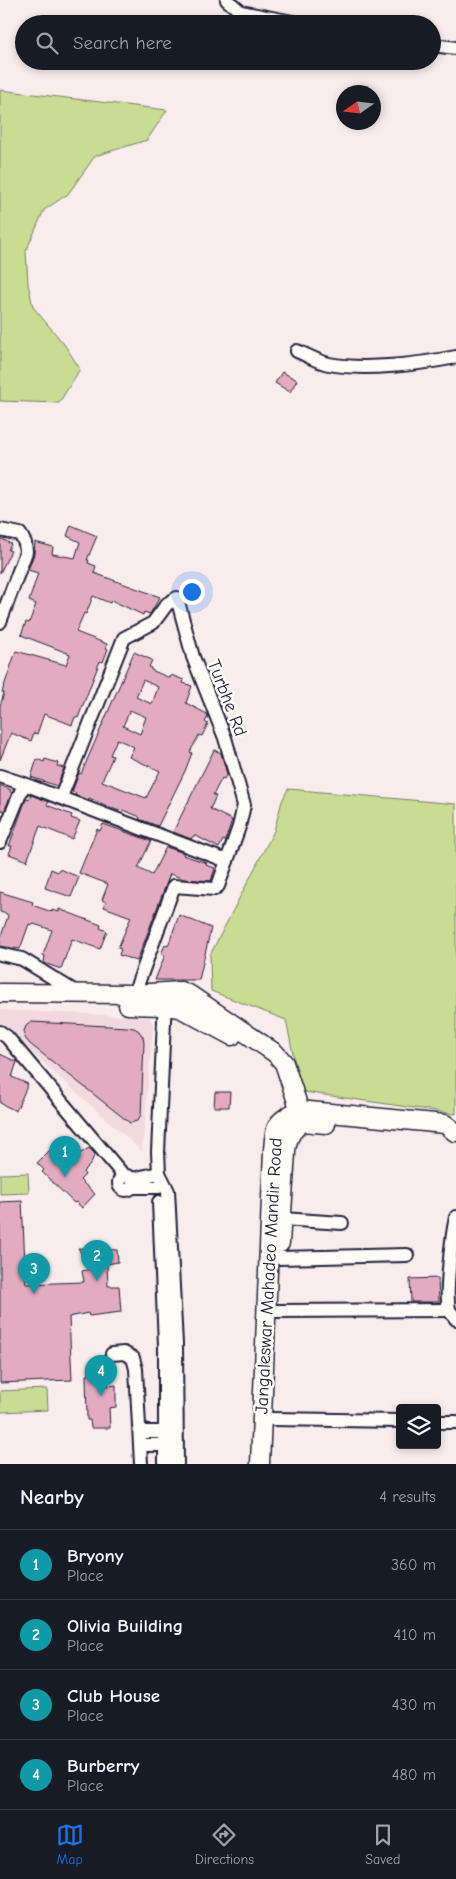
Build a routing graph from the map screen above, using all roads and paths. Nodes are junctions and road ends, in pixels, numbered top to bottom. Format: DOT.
graph roads {
  1 [pos="227,0"];
  2 [pos="256,15"];
  3 [pos="441,46"];
  4 [pos="456,48"];
  5 [pos="296,351"];
  6 [pos="456,357"];
  7 [pos="0,530"];
  8 [pos="3,605"];
  9 [pos="0,622"];
  10 [pos="0,776"];
  11 [pos="24,784"];
  12 [pos="61,797"];
  13 [pos="0,842"];
  14 [pos="227,861"];
  15 [pos="0,954"];
  16 [pos="0,993"];
  17 [pos="79,994"];
  18 [pos="134,994"];
  19 [pos="165,999"];
  20 [pos="0,1002"];
  21 [pos="0,1032"];
  22 [pos="295,1120"];
  23 [pos="456,1132"];
  24 [pos="160,1180"];
  25 [pos="456,1217"];
  26 [pos="282,1219"];
  27 [pos="342,1223"];
  28 [pos="407,1255"];
  29 [pos="279,1258"];
  30 [pos="276,1311"];
  31 [pos="453,1314"];
  32 [pos="112,1354"];
  33 [pos="272,1419"];
  34 [pos="396,1421"];
  35 [pos="441,1422"];
  36 [pos="456,1422"];
  37 [pos="171,1431"];
  38 [pos="140,1432"];
  39 [pos="141,1445"];
  40 [pos="165,1445"];
  41 [pos="142,1464"];
  42 [pos="165,1464"];
  43 [pos="177,1464"];
  44 [pos="260,1464"];
  45 [pos="270,1464"];
  1 -- 2 [label="street"];
  3 -- 4 [label="street"];
  5 -- 6 [label="street"];
  7 -- 8 [label="street"];
  8 -- 9 [label="street"];
  10 -- 11 [label="street"];
  11 -- 12 [label="street"];
  11 -- 13 [label="street"];
  12 -- 14 [label="street"];
  12 -- 14 [label="street, Turbhe Rd"];
  14 -- 18 [label="street, Turbhe Rd"];
  15 -- 17 [label="street"];
  16 -- 17 [label="main road"];
  17 -- 18 [label="main road"];
  18 -- 19 [label="main road"];
  19 -- 20 [label="main road"];
  19 -- 22 [label="main road"];
  19 -- 24 [label="street"];
  21 -- 24 [label="street"];
  22 -- 23 [label="main road, Jangaleswar Mahadeo Mandir Road"];
  22 -- 26 [label="main road, Jangaleswar Mahadeo Mandir Road"];
  22 -- 44 [label="main road, Jangaleswar Mahadeo Mandir Road"];
  24 -- 37 [label="street"];
  25 -- 31 [label="street"];
  26 -- 27 [label="street"];
  26 -- 29 [label="main road, Jangaleswar Mahadeo Mandir Road"];
  28 -- 29 [label="street"];
  29 -- 30 [label="main road, Jangaleswar Mahadeo Mandir Road"];
  30 -- 31 [label="street"];
  30 -- 33 [label="main road, Jangaleswar Mahadeo Mandir Road"];
  32 -- 38 [label="street"];
  33 -- 34 [label="street"];
  33 -- 45 [label="main road, Jangaleswar Mahadeo Mandir Road"];
  35 -- 36 [label="street"];
  37 -- 38 [label="street"];
  37 -- 40 [label="street"];
  37 -- 43 [label="street"];
  38 -- 39 [label="street"];
  39 -- 40 [label="street"];
  39 -- 41 [label="street"];
  40 -- 42 [label="street"];
}
